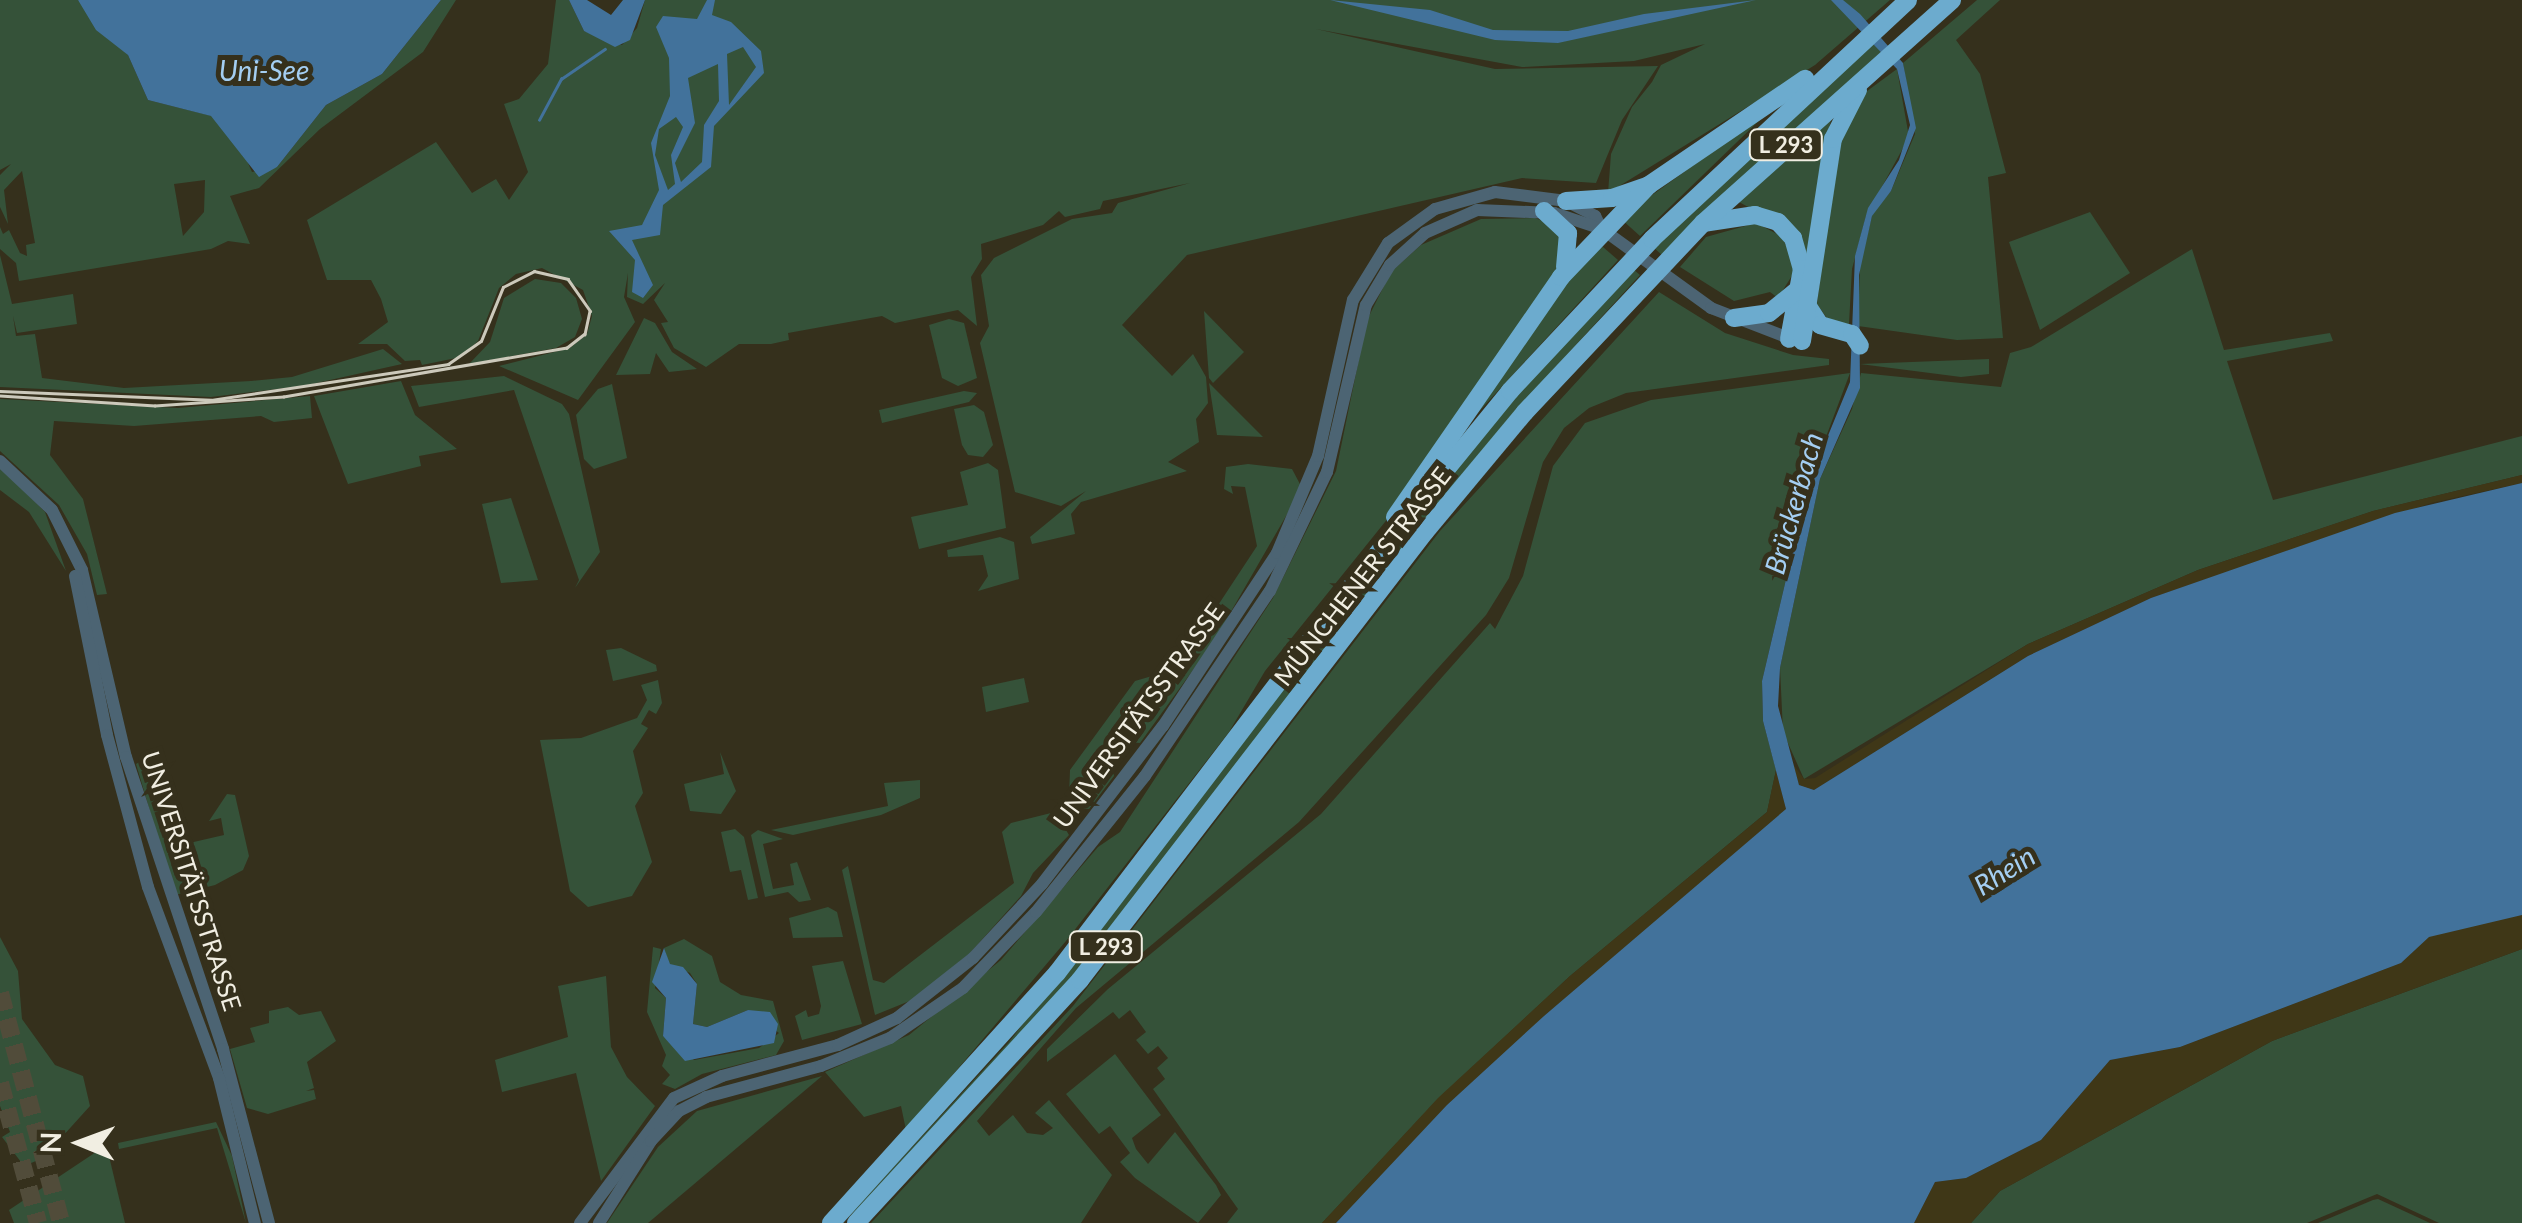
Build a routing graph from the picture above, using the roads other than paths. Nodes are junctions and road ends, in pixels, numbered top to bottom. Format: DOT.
graph roads {
  1 [pos="1952,0"];
  2 [pos="1904,3"];
  3 [pos="1846,52"];
  4 [pos="1873,72"];
  5 [pos="1648,185"];
  6 [pos="1566,202"];
  7 [pos="1544,212"];
  8 [pos="1703,223"];
  9 [pos="1609,234"];
  10 [pos="1560,276"];
  11 [pos="1800,288"];
  12 [pos="1809,308"];
  13 [pos="1734,318"];
  14 [pos="1796,340"];
  15 [pos="1860,346"];
  16 [pos="0,461"];
  17 [pos="1356,580"];
  18 [pos="264,1222"];
  19 [pos="580,1223"];
  20 [pos="599,1223"];
  21 [pos="830,1223"];
  22 [pos="856,1223"];
  1 -- 4 [label="highway, MÜNCHENER STRASSE / L 293"];
  2 -- 3 [label="highway, MÜNCHENER STRASSE / L 293"];
  3 -- 5 [label="highway"];
  3 -- 17 [label="highway, MÜNCHENER STRASSE / L 293"];
  4 -- 8 [label="highway, MÜNCHENER STRASSE / L 293"];
  4 -- 12 [label="highway"];
  5 -- 6 [label="highway"];
  5 -- 9 [label="highway"];
  6 -- 9 [label="street, UNIVERSITÄTSSTRASSE"];
  6 -- 19 [label="street, UNIVERSITÄTSSTRASSE"];
  7 -- 9 [label="street, UNIVERSITÄTSSTRASSE"];
  7 -- 10 [label="highway"];
  7 -- 20 [label="street, UNIVERSITÄTSSTRASSE"];
  8 -- 11 [label="highway"];
  8 -- 22 [label="highway, MÜNCHENER STRASSE / L 293"];
  9 -- 10 [label="highway"];
  9 -- 13 [label="street, UNIVERSITÄTSSTRASSE"];
  10 -- 17 [label="highway"];
  11 -- 13 [label="highway"];
  11 -- 14 [label="highway"];
  12 -- 14 [label="highway"];
  12 -- 15 [label="highway"];
  13 -- 14 [label="street, UNIVERSITÄTSSTRASSE"];
  16 -- 18 [label="street, UNIVERSITÄTSSTRASSE"];
  17 -- 21 [label="highway, MÜNCHENER STRASSE / L 293"];
}
